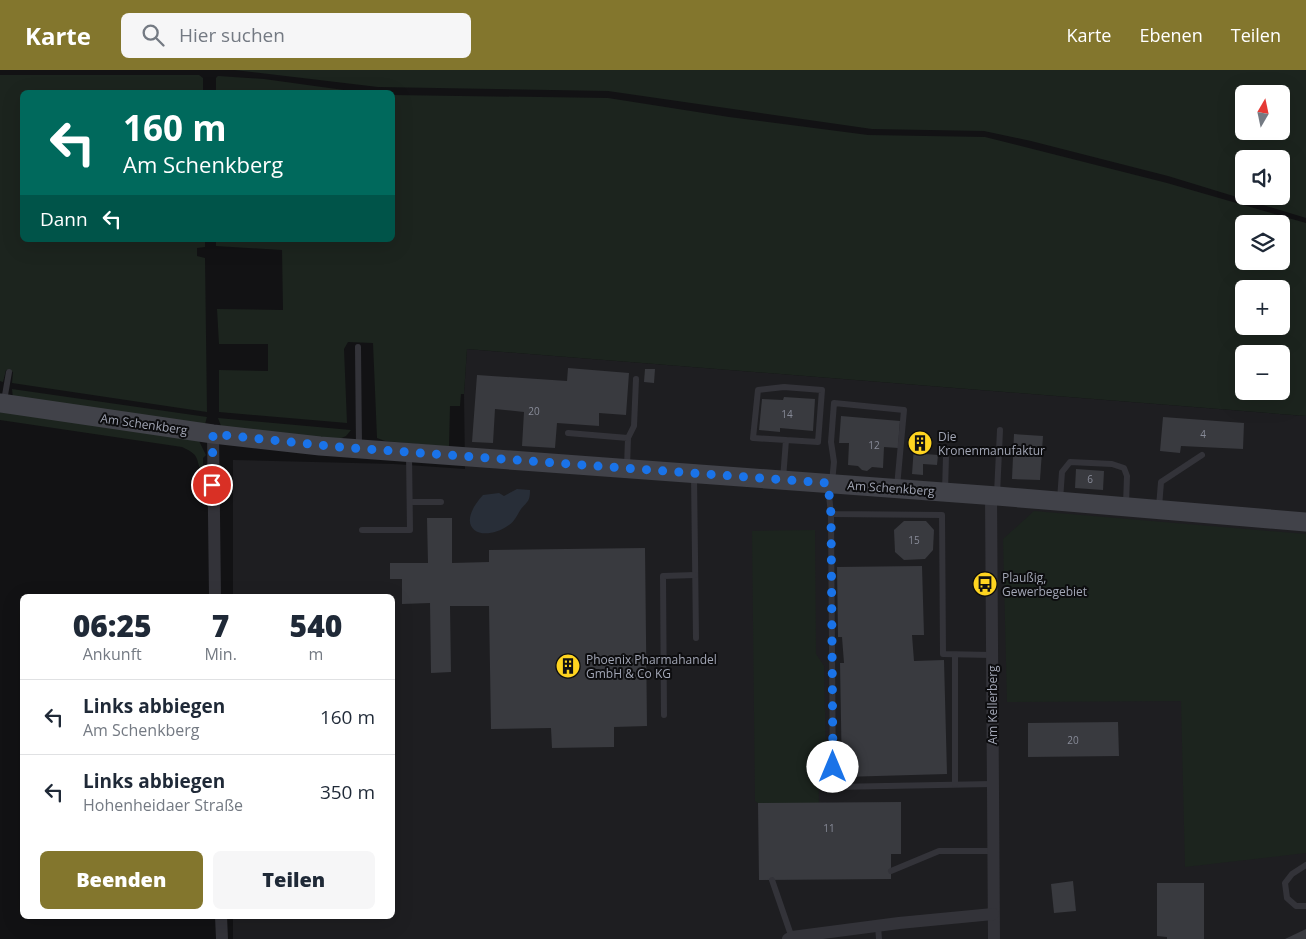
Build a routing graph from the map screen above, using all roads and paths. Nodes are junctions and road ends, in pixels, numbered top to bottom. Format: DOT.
graph roads {
  1 [pos="358,348"];
  2 [pos="9,372"];
  3 [pos="636,379"];
  4 [pos="2,403"];
  5 [pos="1000,430"];
  6 [pos="568,433"];
  7 [pos="213,434"];
  8 [pos="628,438"];
  9 [pos="786,440"];
  10 [pos="359,449"];
  11 [pos="409,452"];
  12 [pos="1202,455"];
  13 [pos="946,456"];
  14 [pos="627,469"];
  15 [pos="694,473"];
  16 [pos="783,480"];
  17 [pos="830,483"];
  18 [pos="897,488"];
  19 [pos="945,492"];
  20 [pos="994,495"];
  21 [pos="1060,501"];
  22 [pos="410,502"];
  23 [pos="441,502"];
  24 [pos="1126,506"];
  25 [pos="1158,508"];
  26 [pos="831,514"];
  27 [pos="1306,522"];
  28 [pos="362,530"];
  29 [pos="696,575"];
  30 [pos="215,594"];
  31 [pos="696,638"];
  32 [pos="955,655"];
  33 [pos="992,655"];
  34 [pos="664,715"];
  35 [pos="955,784"];
  36 [pos="992,784"];
  37 [pos="993,851"];
  38 [pos="1306,865"];
  39 [pos="891,871"];
  40 [pos="772,880"];
  41 [pos="1306,906"];
  42 [pos="993,914"];
  43 [pos="221,919"];
  44 [pos="878,926"];
  45 [pos="791,938"];
  46 [pos="222,939"];
  47 [pos="879,939"];
  48 [pos="994,939"];
  1 -- 10 [label="lane"];
  2 -- 4 [label="lane"];
  3 -- 8 [label="lane"];
  4 -- 7 [label="main road, Am Schenkberg"];
  5 -- 20 [label="lane"];
  6 -- 8 [label="lane"];
  7 -- 10 [label="main road, Am Schenkberg"];
  7 -- 30 [label="street"];
  8 -- 14 [label="lane"];
  9 -- 9 [label="lane"];
  9 -- 16 [label="lane"];
  10 -- 11 [label="main road, Am Schenkberg"];
  11 -- 14 [label="main road, Am Schenkberg"];
  11 -- 22 [label="lane"];
  12 -- 25 [label="lane"];
  13 -- 19 [label="lane"];
  14 -- 15 [label="main road, Am Schenkberg"];
  15 -- 16 [label="main road, Am Schenkberg"];
  15 -- 29 [label="lane"];
  16 -- 17 [label="main road, Am Schenkberg"];
  17 -- 18 [label="main road, Am Schenkberg"];
  17 -- 18 [label="lane"];
  17 -- 26 [label="lane"];
  18 -- 19 [label="main road, Am Schenkberg"];
  19 -- 20 [label="main road, Am Schenkberg"];
  20 -- 21 [label="main road, Am Schenkberg"];
  20 -- 33 [label="street, Am Kellerberg"];
  21 -- 24 [label="main road, Am Schenkberg"];
  21 -- 24 [label="lane"];
  22 -- 23 [label="lane"];
  22 -- 28 [label="lane"];
  24 -- 25 [label="main road, Am Schenkberg"];
  25 -- 27 [label="main road, Am Schenkberg"];
  26 -- 32 [label="lane"];
  26 -- 35 [label="lane"];
  29 -- 31 [label="lane"];
  29 -- 34 [label="lane"];
  32 -- 33 [label="lane"];
  32 -- 35 [label="lane"];
  33 -- 36 [label="street, Am Kellerberg"];
  35 -- 36 [label="lane"];
  36 -- 37 [label="street, Am Kellerberg"];
  37 -- 39 [label="lane"];
  37 -- 42 [label="street, Am Kellerberg"];
  38 -- 41 [label="lane"];
  40 -- 45 [label="lane"];
  42 -- 44 [label="street"];
  42 -- 48 [label="street, Am Kellerberg"];
  43 -- 46 [label="street"];
  44 -- 45 [label="street"];
  44 -- 47 [label="lane"];
}
